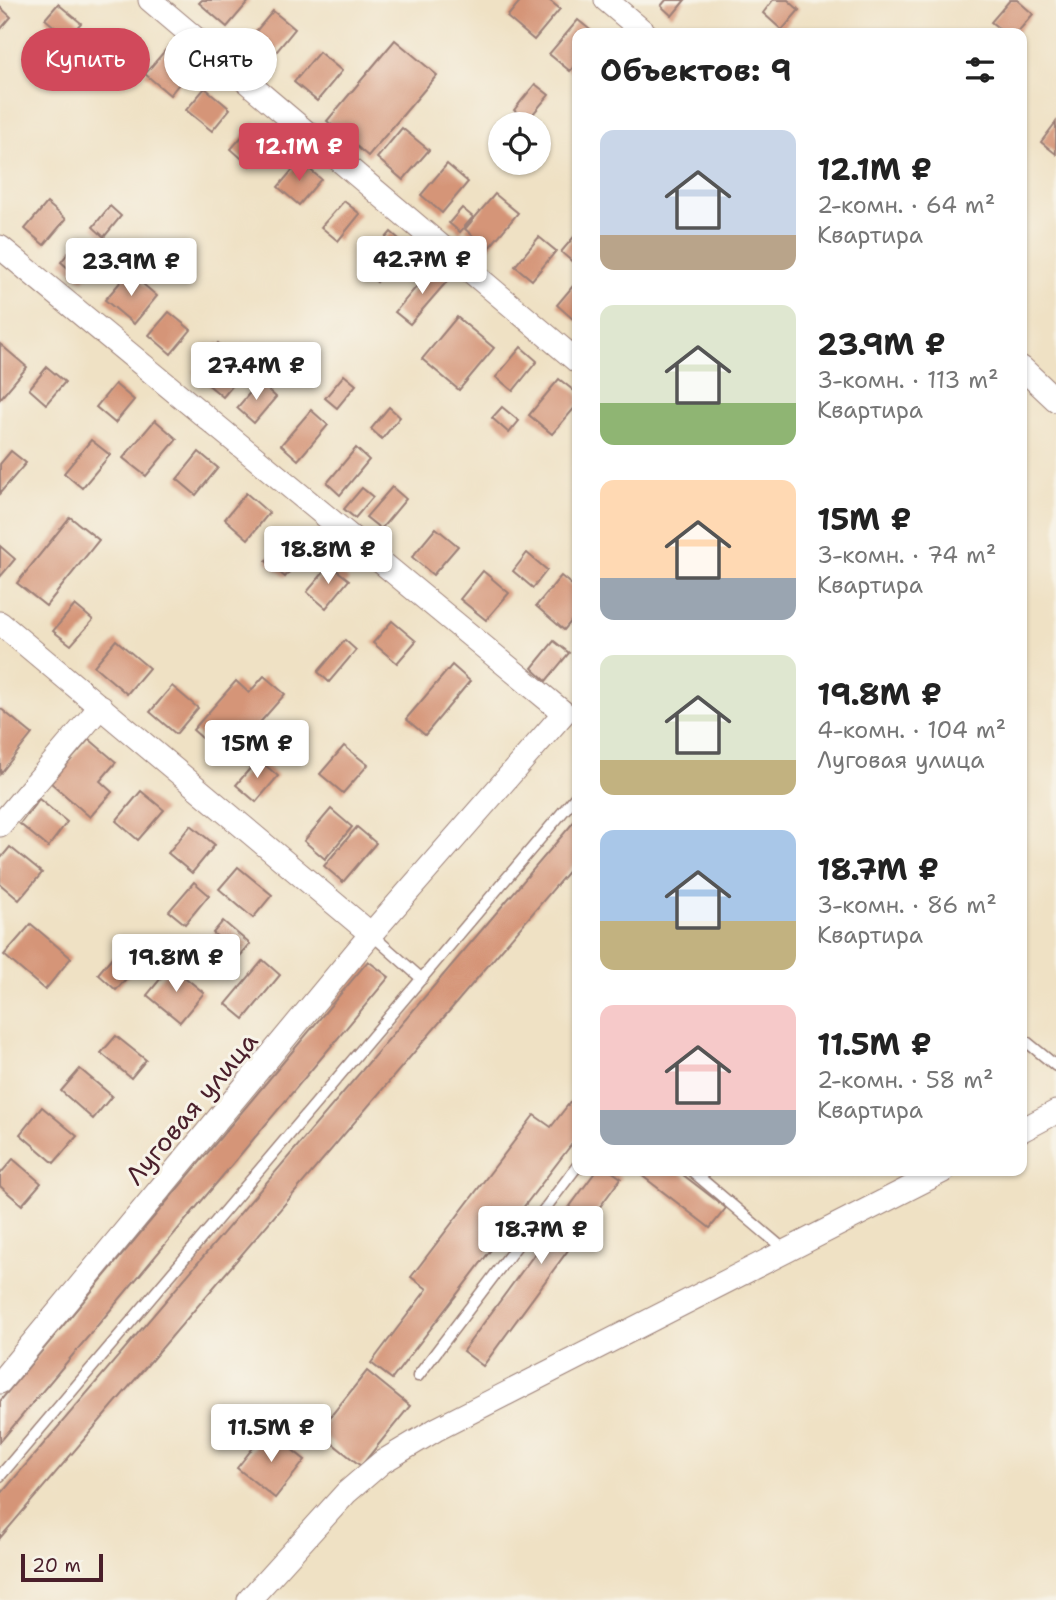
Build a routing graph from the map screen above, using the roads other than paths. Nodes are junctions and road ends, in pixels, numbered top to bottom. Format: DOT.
graph roads {
  1 [pos="150,0"];
  2 [pos="606,0"];
  3 [pos="639,28"];
  4 [pos="0,247"];
  5 [pos="572,357"];
  6 [pos="1027,373"];
  7 [pos="1056,400"];
  8 [pos="0,623"];
  9 [pos="101,706"];
  10 [pos="571,717"];
  11 [pos="572,801"];
  12 [pos="0,825"];
  13 [pos="371,934"];
  14 [pos="422,979"];
  15 [pos="1027,1042"];
  16 [pos="1056,1066"];
  17 [pos="1056,1112"];
  18 [pos="1027,1127"];
  19 [pos="572,1173"];
  20 [pos="698,1176"];
  21 [pos="933,1176"];
  22 [pos="788,1252"];
  23 [pos="418,1376"];
  24 [pos="0,1382"];
  25 [pos="0,1476"];
  26 [pos="249,1600"];
  1 -- 5 [label="street"];
  2 -- 3 [label="street"];
  4 -- 10 [label="street"];
  6 -- 7 [label="street"];
  8 -- 9 [label="street"];
  9 -- 12 [label="street"];
  9 -- 13 [label="street"];
  10 -- 13 [label="street, Луговая улица"];
  11 -- 14 [label="lane"];
  13 -- 14 [label="lane"];
  13 -- 24 [label="street, Луговая улица"];
  14 -- 25 [label="lane"];
  15 -- 16 [label="lane"];
  17 -- 18 [label="street"];
  19 -- 23 [label="lane"];
  20 -- 22 [label="lane"];
  21 -- 22 [label="street"];
  22 -- 26 [label="street"];
}
